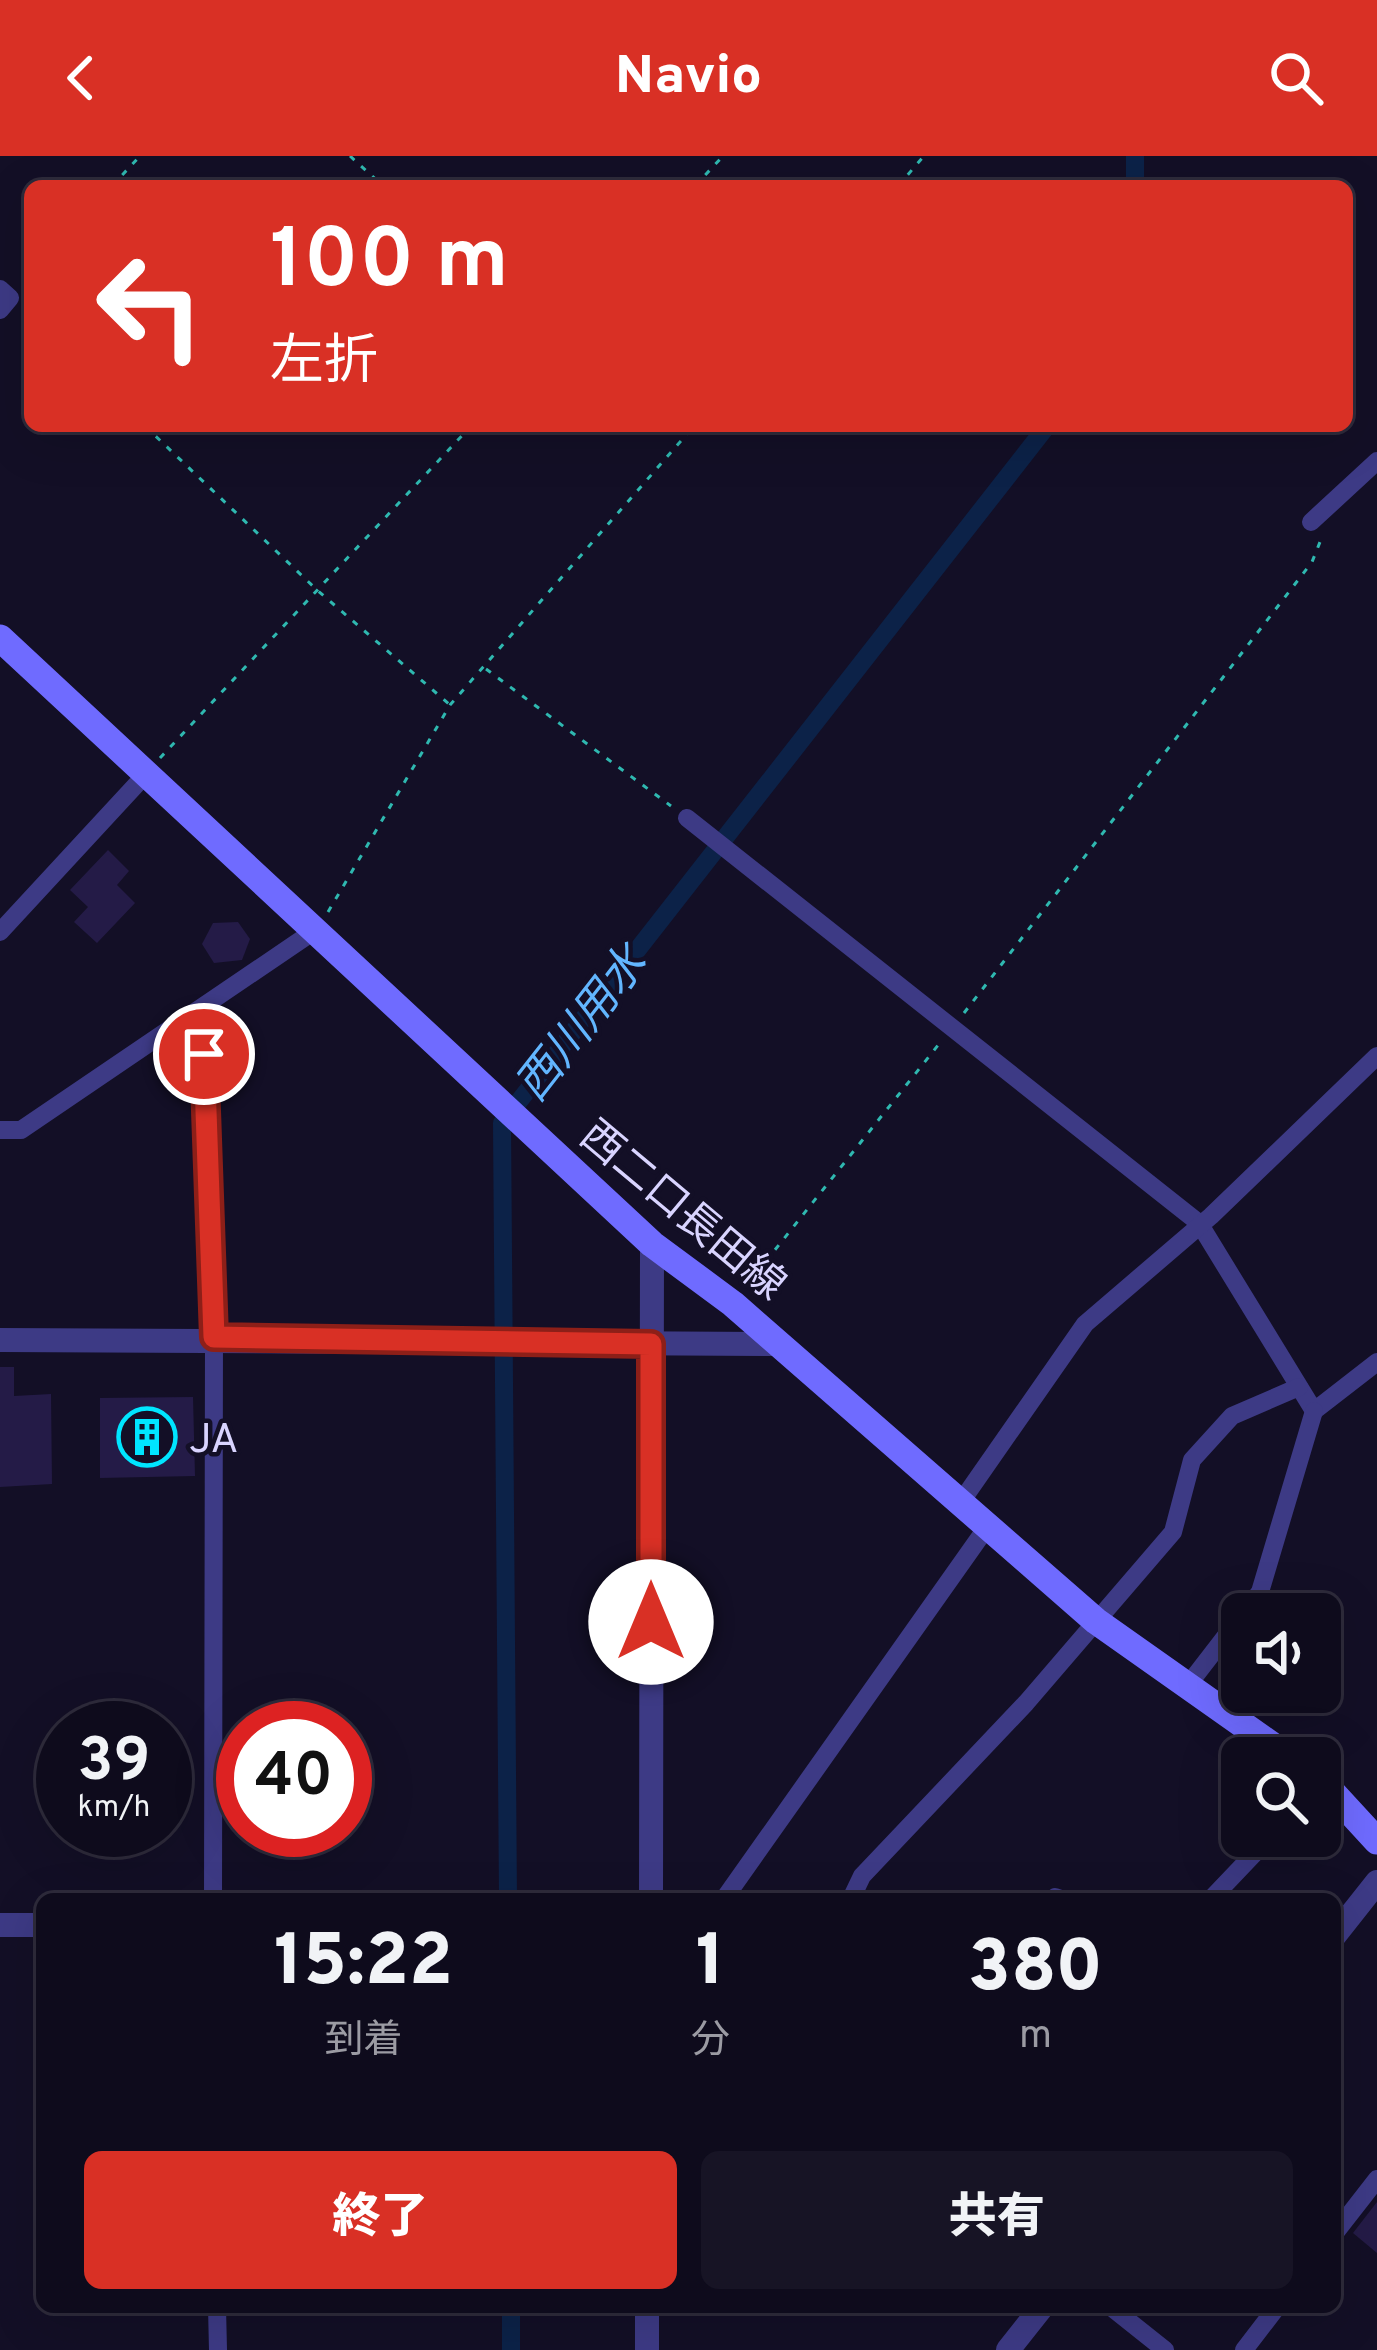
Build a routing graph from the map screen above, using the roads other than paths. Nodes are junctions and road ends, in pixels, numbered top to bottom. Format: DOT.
graph roads {
  1 [pos="0,289"];
  2 [pos="0,310"];
  3 [pos="1377,461"];
  4 [pos="1311,522"];
  5 [pos="0,638"];
  6 [pos="147,773"];
  7 [pos="687,818"];
  8 [pos="317,929"];
  9 [pos="0,932"];
  10 [pos="203,1007"];
  11 [pos="1377,1056"];
  12 [pos="0,1130"];
  13 [pos="1199,1223"];
  14 [pos="652,1244"];
  15 [pos="214,1337"];
  16 [pos="0,1340"];
  17 [pos="651,1344"];
  18 [pos="777,1344"];
  19 [pos="1377,1362"];
  20 [pos="1299,1387"];
  21 [pos="1313,1411"];
  22 [pos="963,1499"];
  23 [pos="987,1527"];
  24 [pos="1259,1593"];
  25 [pos="1096,1621"];
  26 [pos="1221,1642"];
  27 [pos="1187,1685"];
  28 [pos="1260,1737"];
  29 [pos="1341,1803"];
  30 [pos="1377,1841"];
  31 [pos="1251,1857"];
  32 [pos="1377,1882"];
  33 [pos="213,1893"];
  34 [pos="651,1893"];
  35 [pos="728,1893"];
  36 [pos="854,1893"];
  37 [pos="1217,1893"];
  38 [pos="0,1925"];
  39 [pos="36,1925"];
  40 [pos="1341,1927"];
  41 [pos="1377,2180"];
  42 [pos="1341,2225"];
  43 [pos="217,2313"];
  44 [pos="647,2313"];
  45 [pos="1037,2313"];
  46 [pos="1119,2313"];
  47 [pos="1272,2313"];
  48 [pos="218,2350"];
  49 [pos="647,2350"];
  50 [pos="1008,2350"];
  51 [pos="1165,2350"];
  52 [pos="1244,2350"];
  1 -- 2 [label="street"];
  3 -- 4 [label="street"];
  5 -- 6 [label="main road, 西二口長田線"];
  6 -- 8 [label="main road, 西二口長田線"];
  6 -- 9 [label="street"];
  7 -- 13 [label="street"];
  8 -- 10 [label="street"];
  8 -- 14 [label="main road, 西二口長田線"];
  10 -- 12 [label="street"];
  10 -- 15 [label="street"];
  11 -- 13 [label="street"];
  13 -- 20 [label="street"];
  13 -- 22 [label="street"];
  14 -- 17 [label="street"];
  14 -- 18 [label="main road, 西二口長田線"];
  15 -- 16 [label="street"];
  15 -- 17 [label="street"];
  15 -- 33 [label="street"];
  17 -- 18 [label="street"];
  17 -- 34 [label="street"];
  18 -- 22 [label="main road, 西二口長田線"];
  19 -- 21 [label="street"];
  20 -- 21 [label="street"];
  20 -- 25 [label="street"];
  21 -- 24 [label="street"];
  22 -- 23 [label="main road, 西二口長田線"];
  23 -- 25 [label="main road, 西二口長田線"];
  23 -- 35 [label="street"];
  25 -- 27 [label="main road, 西二口長田線"];
  25 -- 36 [label="street"];
  26 -- 27 [label="street"];
  27 -- 28 [label="main road, 西二口長田線"];
  29 -- 30 [label="main road"];
  31 -- 37 [label="street"];
  32 -- 40 [label="street"];
  38 -- 39 [label="street"];
  41 -- 42 [label="street"];
  43 -- 48 [label="street"];
  44 -- 49 [label="street"];
  45 -- 50 [label="street"];
  46 -- 51 [label="street"];
  47 -- 52 [label="street"];
}
